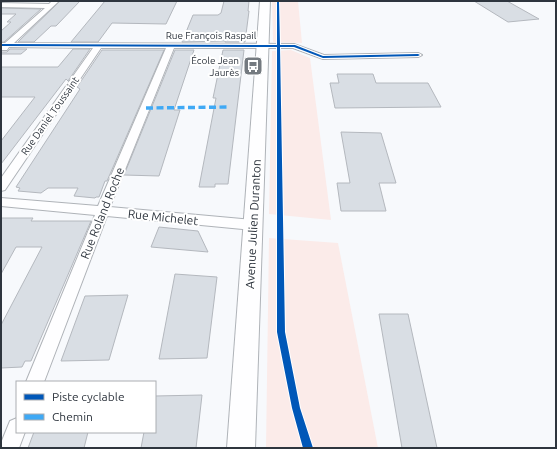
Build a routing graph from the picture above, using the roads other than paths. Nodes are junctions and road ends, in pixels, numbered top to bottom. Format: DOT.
graph roads {
  1 [pos="265,1"];
  2 [pos="53,3"];
  3 [pos="1,6"];
  4 [pos="99,45"];
  5 [pos="171,45"];
  6 [pos="263,45"];
  7 [pos="3,47"];
  8 [pos="418,55"];
  9 [pos="1,187"];
  10 [pos="1,202"];
  11 [pos="103,211"];
  12 [pos="253,225"];
  13 [pos="35,381"];
  14 [pos="16,430"];
  15 [pos="9,448"];
  16 [pos="241,448"];
  1 -- 6 [label="main road, Avenue Julien Duranton"];
  2 -- 3 [label="street"];
  2 -- 7 [label="street"];
  4 -- 5 [label="street, Rue François Raspail"];
  4 -- 7 [label="street, Rue François Raspail"];
  4 -- 9 [label="street, Rue Daniel Toussaint"];
  5 -- 6 [label="street, Rue François Raspail"];
  5 -- 11 [label="street, Rue Roland Roche"];
  6 -- 8 [label="street, Rue François Raspail"];
  6 -- 12 [label="main road, Avenue Julien Duranton"];
  10 -- 11 [label="street, Rue Michelet"];
  11 -- 12 [label="street, Rue Michelet"];
  11 -- 13 [label="street, Rue Roland Roche"];
  12 -- 16 [label="main road, Avenue Julien Duranton"];
  14 -- 15 [label="street"];
}
